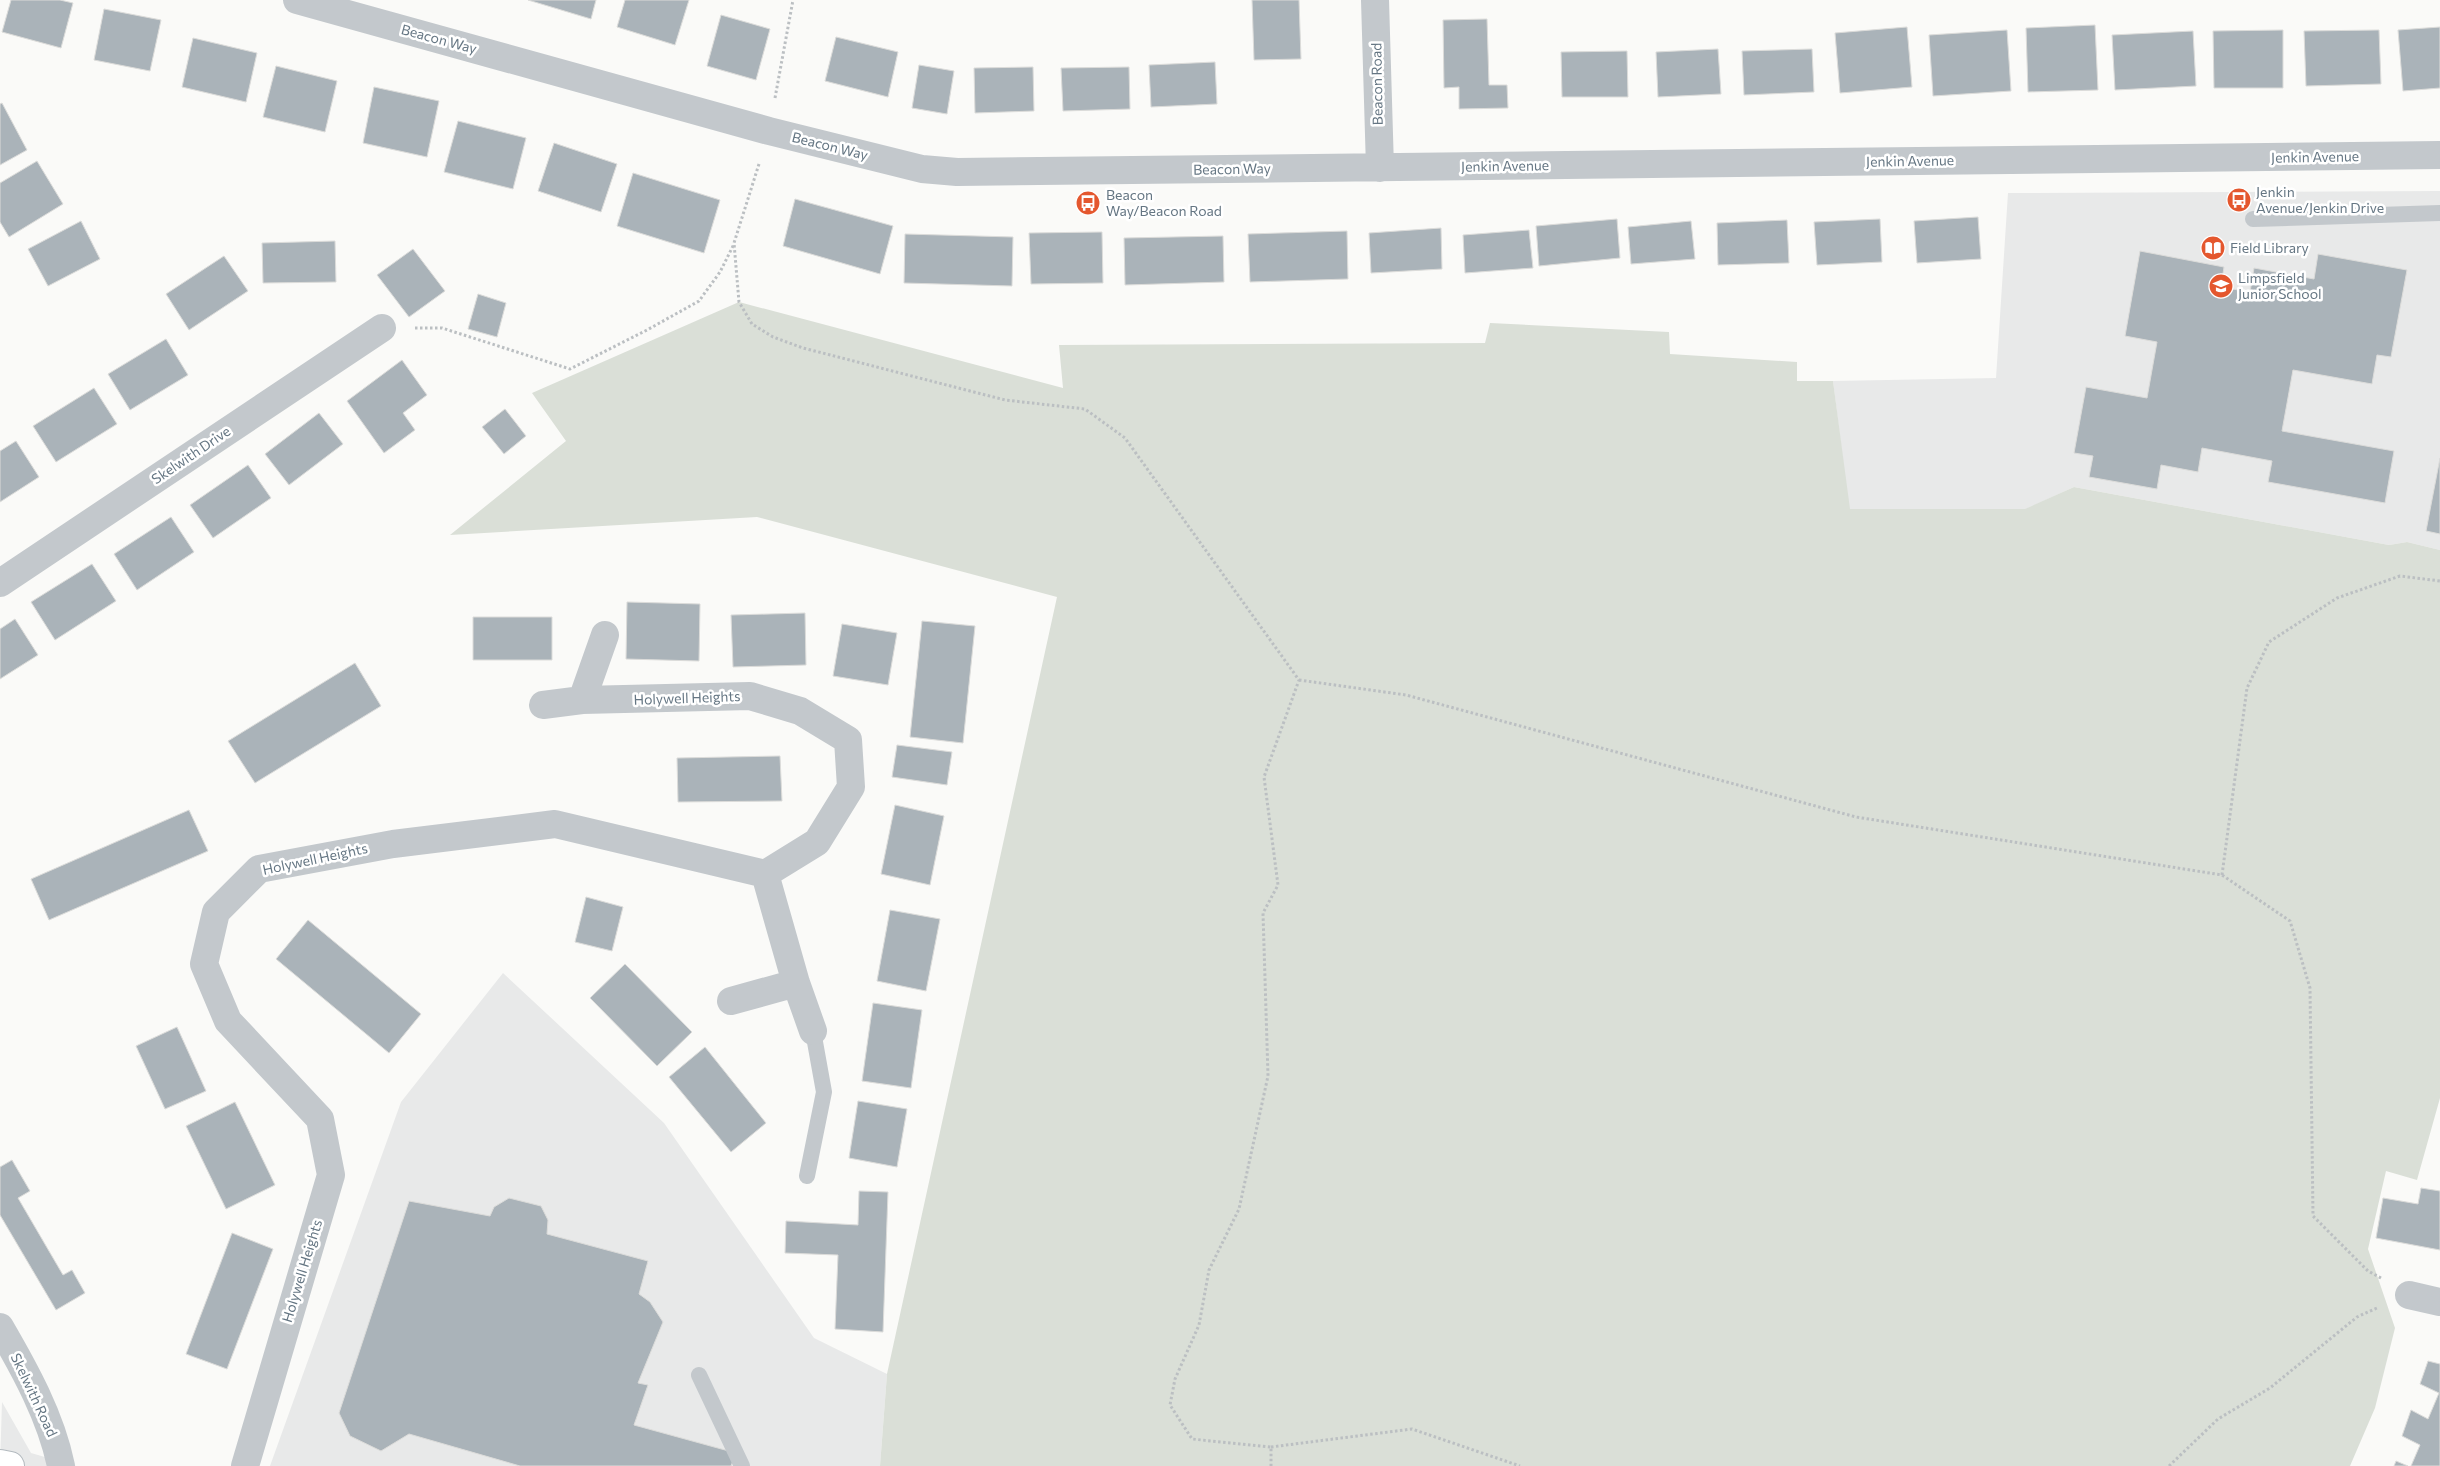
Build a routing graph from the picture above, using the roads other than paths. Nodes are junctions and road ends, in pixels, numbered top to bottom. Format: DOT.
graph roads {
  1 [pos="297,0"];
  2 [pos="1376,0"];
  3 [pos="2440,155"];
  4 [pos="1380,168"];
  5 [pos="2440,213"];
  6 [pos="2252,219"];
  7 [pos="382,328"];
  8 [pos="0,583"];
  9 [pos="605,635"];
  10 [pos="582,700"];
  11 [pos="543,705"];
  12 [pos="765,874"];
  13 [pos="796,983"];
  14 [pos="731,1001"];
  15 [pos="813,1031"];
  16 [pos="807,1176"];
  17 [pos="2409,1295"];
  18 [pos="2440,1302"];
  19 [pos="0,1327"];
  20 [pos="699,1375"];
  21 [pos="0,1464"];
  22 [pos="10,1466"];
  23 [pos="60,1466"];
  24 [pos="245,1466"];
  25 [pos="742,1466"];
  1 -- 4 [label="street, Beacon Way"];
  2 -- 4 [label="street, Beacon Road"];
  3 -- 4 [label="street, Jenkin Avenue"];
  5 -- 6 [label="lane"];
  7 -- 8 [label="street, Skelwith Drive"];
  9 -- 10 [label="street"];
  10 -- 11 [label="street, Holywell Heights"];
  10 -- 12 [label="street, Holywell Heights"];
  12 -- 13 [label="street"];
  12 -- 24 [label="street, Holywell Heights"];
  13 -- 14 [label="street"];
  13 -- 15 [label="street"];
  15 -- 16 [label="lane"];
  17 -- 18 [label="street"];
  19 -- 23 [label="street, Skelwith Road"];
  20 -- 25 [label="lane"];
  21 -- 22 [label="main road"];
}
